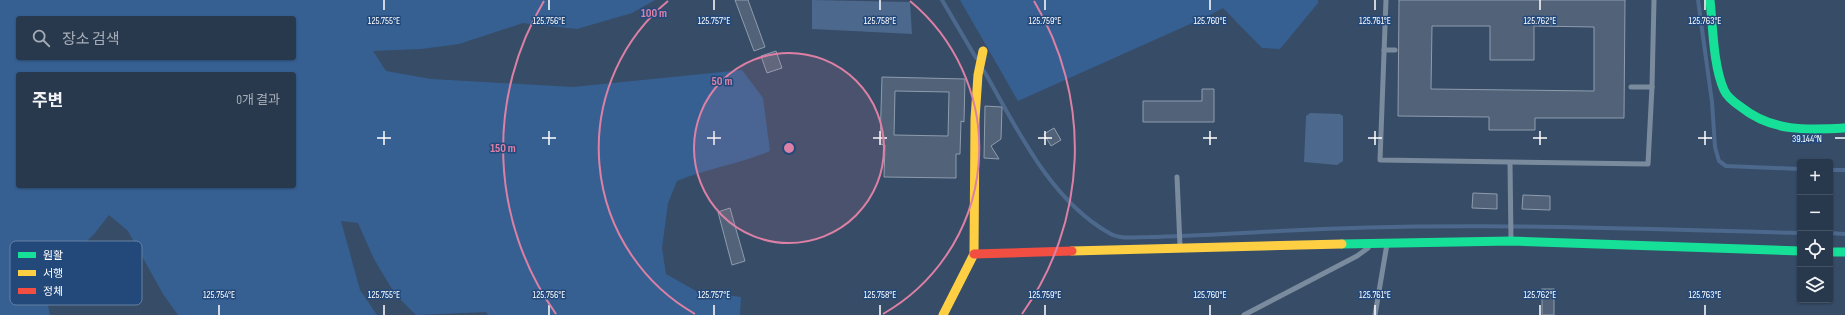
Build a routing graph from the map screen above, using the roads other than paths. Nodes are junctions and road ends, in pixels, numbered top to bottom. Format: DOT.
graph roads {
  1 [pos="1386,0"];
  2 [pos="1654,0"];
  3 [pos="1710,0"];
  4 [pos="1384,50"];
  5 [pos="1395,50"];
  6 [pos="983,51"];
  7 [pos="1631,87"];
  8 [pos="1652,87"];
  9 [pos="1845,128"];
  10 [pos="1510,163"];
  11 [pos="1177,177"];
  12 [pos="1511,236"];
  13 [pos="1180,244"];
  14 [pos="1373,244"];
  15 [pos="1388,244"];
  16 [pos="1797,251"];
  17 [pos="1833,252"];
  18 [pos="1845,252"];
  19 [pos="974,254"];
  20 [pos="943,315"];
  21 [pos="1244,315"];
  22 [pos="1375,315"];
  1 -- 4 [label="lane"];
  2 -- 8 [label="lane"];
  3 -- 9 [label="street"];
  4 -- 5 [label="lane"];
  4 -- 10 [label="lane"];
  6 -- 19 [label="street"];
  7 -- 8 [label="lane"];
  8 -- 10 [label="lane"];
  10 -- 12 [label="lane"];
  11 -- 13 [label="lane"];
  12 -- 15 [label="street"];
  12 -- 16 [label="street"];
  13 -- 14 [label="street"];
  13 -- 19 [label="street"];
  14 -- 15 [label="street"];
  14 -- 21 [label="lane"];
  15 -- 22 [label="lane"];
  17 -- 18 [label="street"];
  19 -- 20 [label="street"];
}
